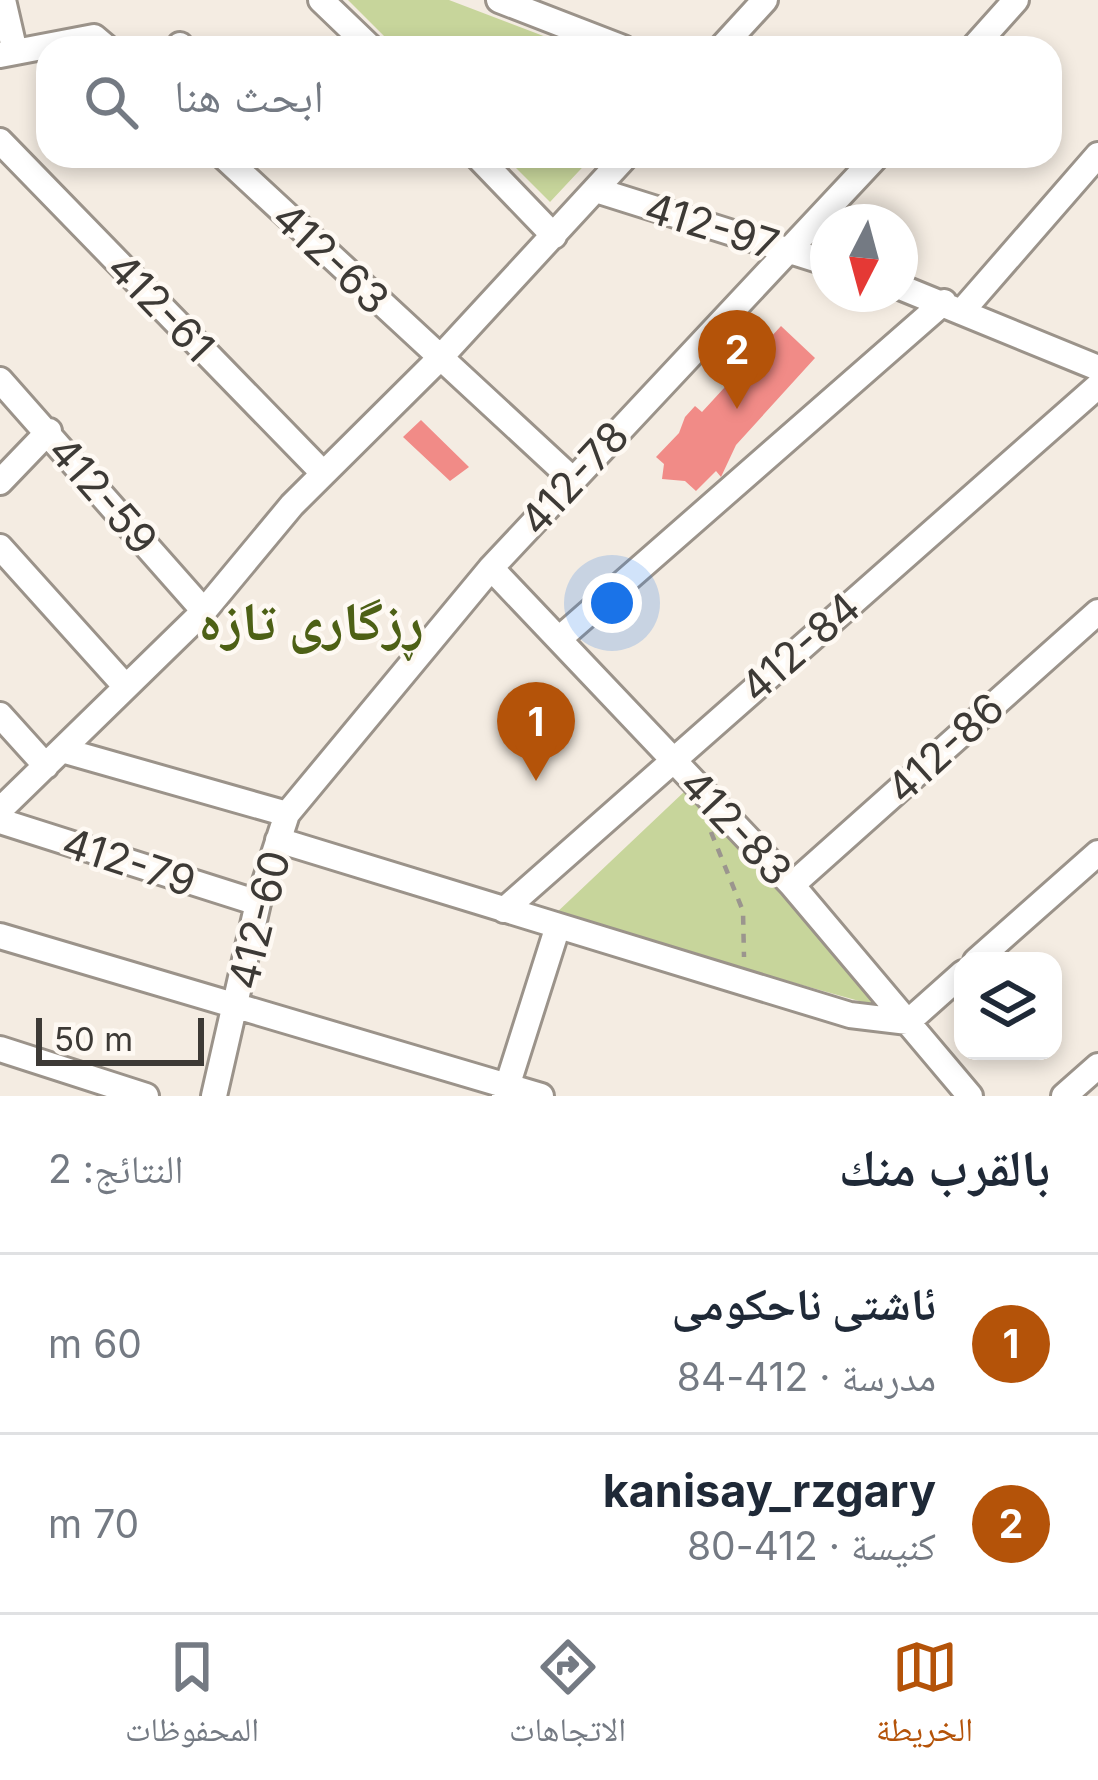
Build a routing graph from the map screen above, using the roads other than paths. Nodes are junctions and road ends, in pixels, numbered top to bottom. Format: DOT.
graph roads {
  1 [pos="3,0"];
  2 [pos="321,0"];
  3 [pos="499,0"];
  4 [pos="765,0"];
  5 [pos="1016,0"];
  6 [pos="358,36"];
  7 [pos="592,36"];
  8 [pos="732,36"];
  9 [pos="984,36"];
  10 [pos="7,54"];
  11 [pos="0,141"];
  12 [pos="1098,155"];
  13 [pos="236,168"];
  14 [pos="489,168"];
  15 [pos="615,168"];
  16 [pos="866,168"];
  17 [pos="1088,183"];
  18 [pos="596,190"];
  19 [pos="554,236"];
  20 [pos="792,250"];
  21 [pos="810,256"];
  22 [pos="918,293"];
  23 [pos="953,306"];
  24 [pos="438,360"];
  25 [pos="1098,368"];
  26 [pos="0,380"];
  27 [pos="1098,386"];
  28 [pos="49,431"];
  29 [pos="323,473"];
  30 [pos="572,479"];
  31 [pos="0,482"];
  32 [pos="0,547"];
  33 [pos="491,568"];
  34 [pos="204,611"];
  35 [pos="1098,612"];
  36 [pos="559,639"];
  37 [pos="126,687"];
  38 [pos="0,715"];
  39 [pos="54,758"];
  40 [pos="672,759"];
  41 [pos="0,810"];
  42 [pos="287,814"];
  43 [pos="0,820"];
  44 [pos="278,840"];
  45 [pos="1098,853"];
  46 [pos="792,885"];
  47 [pos="258,903"];
  48 [pos="504,910"];
  49 [pos="557,926"];
  50 [pos="0,936"];
  51 [pos="986,952"];
  52 [pos="954,981"];
  53 [pos="237,1009"];
  54 [pos="908,1022"];
  55 [pos="0,1049"];
  56 [pos="1098,1066"];
  57 [pos="505,1091"];
  58 [pos="146,1096"];
  59 [pos="214,1096"];
  60 [pos="541,1096"];
  61 [pos="970,1096"];
  62 [pos="1064,1096"];
  1 -- 10 [label="street"];
  2 -- 6 [label="street"];
  3 -- 7 [label="street"];
  4 -- 8 [label="street"];
  5 -- 9 [label="street"];
  11 -- 29 [label="street, 412-61"];
  12 -- 17 [label="street"];
  13 -- 24 [label="street, 412-63"];
  14 -- 19 [label="street"];
  15 -- 18 [label="street"];
  16 -- 20 [label="street, 412-78"];
  17 -- 23 [label="street"];
  18 -- 19 [label="street"];
  18 -- 20 [label="street, 412-97"];
  19 -- 24 [label="street"];
  20 -- 21 [label="street, 412-97"];
  20 -- 30 [label="street, 412-78"];
  22 -- 23 [label="street"];
  23 -- 25 [label="street"];
  23 -- 36 [label="street"];
  24 -- 29 [label="street"];
  24 -- 30 [label="street"];
  26 -- 28 [label="street, 412-59"];
  27 -- 40 [label="street, 412-84"];
  28 -- 31 [label="street"];
  28 -- 34 [label="street, 412-59"];
  29 -- 34 [label="street"];
  30 -- 33 [label="street, 412-78"];
  32 -- 37 [label="street"];
  33 -- 36 [label="street, 412-83"];
  33 -- 42 [label="street, 412-78"];
  34 -- 37 [label="street"];
  35 -- 46 [label="street, 412-86"];
  36 -- 40 [label="street, 412-83"];
  37 -- 39 [label="street"];
  38 -- 39 [label="street"];
  39 -- 41 [label="street"];
  39 -- 42 [label="street"];
  40 -- 46 [label="street, 412-83"];
  40 -- 48 [label="street, 412-84"];
  42 -- 44 [label="street, 412-60"];
  43 -- 47 [label="street, 412-79"];
  44 -- 47 [label="street, 412-60"];
  44 -- 48 [label="street"];
  45 -- 51 [label="street"];
  46 -- 54 [label="street, 412-83"];
  47 -- 53 [label="street, 412-60"];
  48 -- 49 [label="street"];
  49 -- 54 [label="street"];
  49 -- 57 [label="street"];
  50 -- 53 [label="street"];
  52 -- 54 [label="street"];
  53 -- 57 [label="street"];
  53 -- 59 [label="street, 412-60"];
  54 -- 61 [label="street, 412-83"];
  55 -- 58 [label="street"];
  56 -- 62 [label="street"];
  57 -- 60 [label="street"];
}
